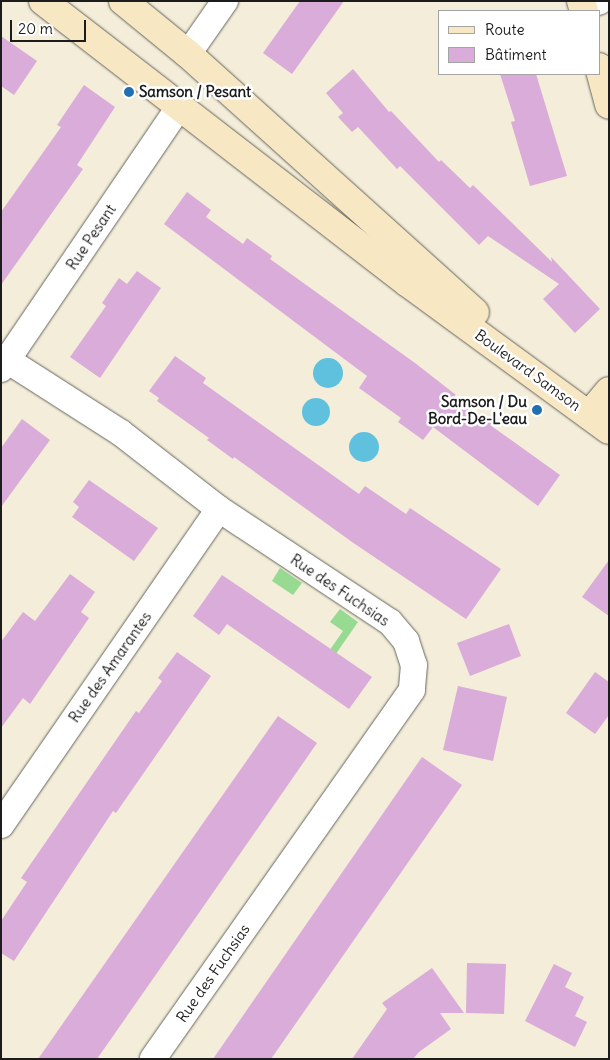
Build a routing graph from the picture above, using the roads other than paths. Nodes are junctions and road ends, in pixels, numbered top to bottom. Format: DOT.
graph roads {
  1 [pos="43,1"];
  2 [pos="123,1"];
  3 [pos="224,1"];
  4 [pos="188,54"];
  5 [pos="600,71"];
  6 [pos="609,105"];
  7 [pos="180,106"];
  8 [pos="4,364"];
  9 [pos="609,391"];
  10 [pos="599,422"];
  11 [pos="219,509"];
  12 [pos="1,825"];
  13 [pos="153,1059"];
  1 -- 7 [label="street, Boulevard Samson"];
  2 -- 4 [label="street, Boulevard Samson"];
  3 -- 4 [label="street"];
  4 -- 10 [label="street, Boulevard Samson"];
  5 -- 6 [label="street"];
  7 -- 8 [label="street, Rue Pesant"];
  7 -- 10 [label="street, Boulevard Samson"];
  8 -- 11 [label="street, Rue des Fuchsias"];
  9 -- 10 [label="street"];
  11 -- 12 [label="street, Rue des Amarantes"];
  11 -- 13 [label="street, Rue des Fuchsias"];
}
